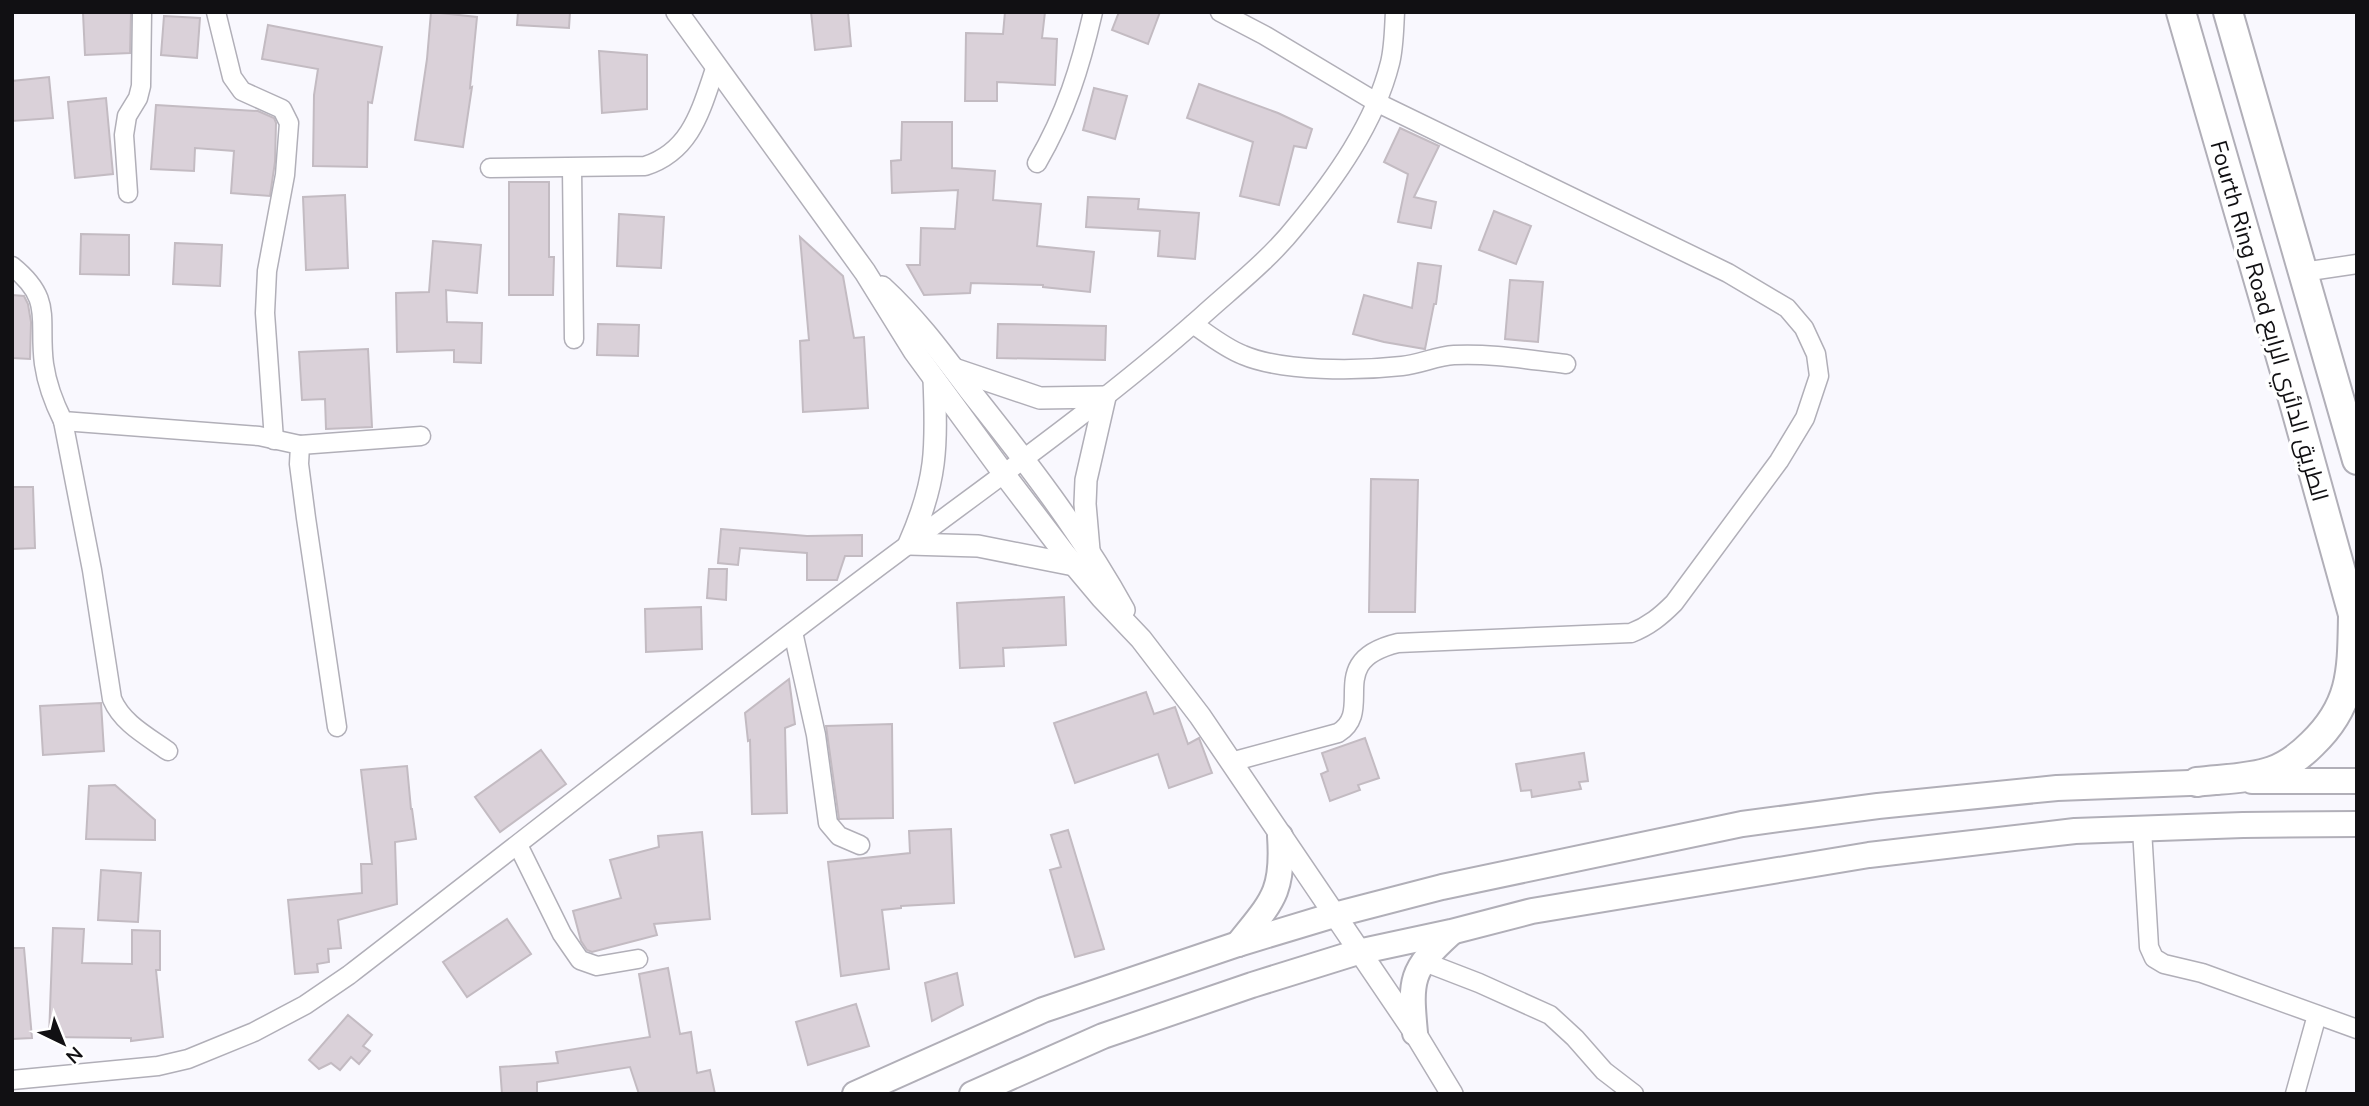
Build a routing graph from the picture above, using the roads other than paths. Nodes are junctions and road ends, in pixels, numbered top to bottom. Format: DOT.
graph roads {
  1 [pos="142,12"];
  2 [pos="216,12"];
  3 [pos="677,12"];
  4 [pos="1093,12"];
  5 [pos="1220,12"];
  6 [pos="1395,12"];
  7 [pos="2180,12"];
  8 [pos="2228,12"];
  9 [pos="716,66"];
  10 [pos="1376,102"];
  11 [pos="1037,163"];
  12 [pos="490,168"];
  13 [pos="572,168"];
  14 [pos="128,193"];
  15 [pos="2357,264"];
  16 [pos="12,266"];
  17 [pos="2304,272"];
  18 [pos="1193,324"];
  19 [pos="574,339"];
  20 [pos="1566,364"];
  21 [pos="944,374"];
  22 [pos="1105,397"];
  23 [pos="63,421"];
  24 [pos="421,436"];
  25 [pos="274,440"];
  26 [pos="300,445"];
  27 [pos="1025,459"];
  28 [pos="2357,460"];
  29 [pos="1004,474"];
  30 [pos="909,544"];
  31 [pos="1082,558"];
  32 [pos="2355,623"];
  33 [pos="793,632"];
  34 [pos="337,727"];
  35 [pos="168,751"];
  36 [pos="1231,762"];
  37 [pos="2357,781"];
  38 [pos="2197,782"];
  39 [pos="2357,824"];
  40 [pos="2142,829"];
  41 [pos="1280,836"];
  42 [pos="518,845"];
  43 [pos="860,845"];
  44 [pos="1334,915"];
  45 [pos="1451,932"];
  46 [pos="1238,944"];
  47 [pos="1358,952"];
  48 [pos="638,959"];
  49 [pos="1422,961"];
  50 [pos="2317,1015"];
  51 [pos="2357,1029"];
  52 [pos="1415,1033"];
  53 [pos="12,1080"];
  54 [pos="855,1094"];
  55 [pos="972,1094"];
  56 [pos="1452,1094"];
  57 [pos="1634,1094"];
  58 [pos="2295,1094"];
  1 -- 14 [label="street"];
  2 -- 25 [label="street"];
  3 -- 9 [label="street"];
  4 -- 11 [label="street"];
  5 -- 10 [label="street"];
  6 -- 10 [label="street"];
  7 -- 32 [label="main road, Fourth Ring Road الطريق الدائري الرابع"];
  8 -- 17 [label="main road, Fourth Ring Road الطريق الدائري الرابع"];
  9 -- 13 [label="street"];
  9 -- 21 [label="street"];
  10 -- 18 [label="street"];
  10 -- 36 [label="street"];
  12 -- 13 [label="street"];
  13 -- 19 [label="street"];
  15 -- 17 [label="street"];
  16 -- 23 [label="street"];
  17 -- 28 [label="main road, Fourth Ring Road الطريق الدائري الرابع"];
  18 -- 20 [label="street"];
  18 -- 22 [label="street"];
  21 -- 22 [label="street"];
  21 -- 27 [label="street"];
  21 -- 29 [label="street"];
  21 -- 30 [label="street"];
  22 -- 27 [label="street"];
  22 -- 31 [label="street"];
  23 -- 25 [label="street"];
  23 -- 35 [label="street"];
  24 -- 26 [label="street"];
  25 -- 26 [label="street"];
  26 -- 34 [label="street"];
  27 -- 29 [label="street"];
  27 -- 31 [label="street"];
  29 -- 30 [label="street"];
  29 -- 31 [label="street"];
  30 -- 31 [label="street"];
  30 -- 33 [label="street"];
  31 -- 36 [label="street"];
  32 -- 38 [label="main road, Fourth Ring Road الطريق الدائري الرابع"];
  33 -- 42 [label="street"];
  33 -- 43 [label="street"];
  36 -- 41 [label="street"];
  37 -- 38 [label="main road"];
  38 -- 44 [label="main road"];
  39 -- 40 [label="main road"];
  40 -- 45 [label="main road"];
  40 -- 50 [label="street"];
  41 -- 44 [label="street"];
  41 -- 46 [label="main road"];
  42 -- 48 [label="street"];
  42 -- 53 [label="street"];
  44 -- 46 [label="main road"];
  44 -- 47 [label="street"];
  45 -- 47 [label="main road"];
  45 -- 49 [label="main road"];
  46 -- 54 [label="main road"];
  47 -- 52 [label="street"];
  47 -- 55 [label="main road"];
  49 -- 52 [label="main road"];
  49 -- 57 [label="street"];
  50 -- 51 [label="street"];
  50 -- 58 [label="street"];
  52 -- 56 [label="street"];
}
